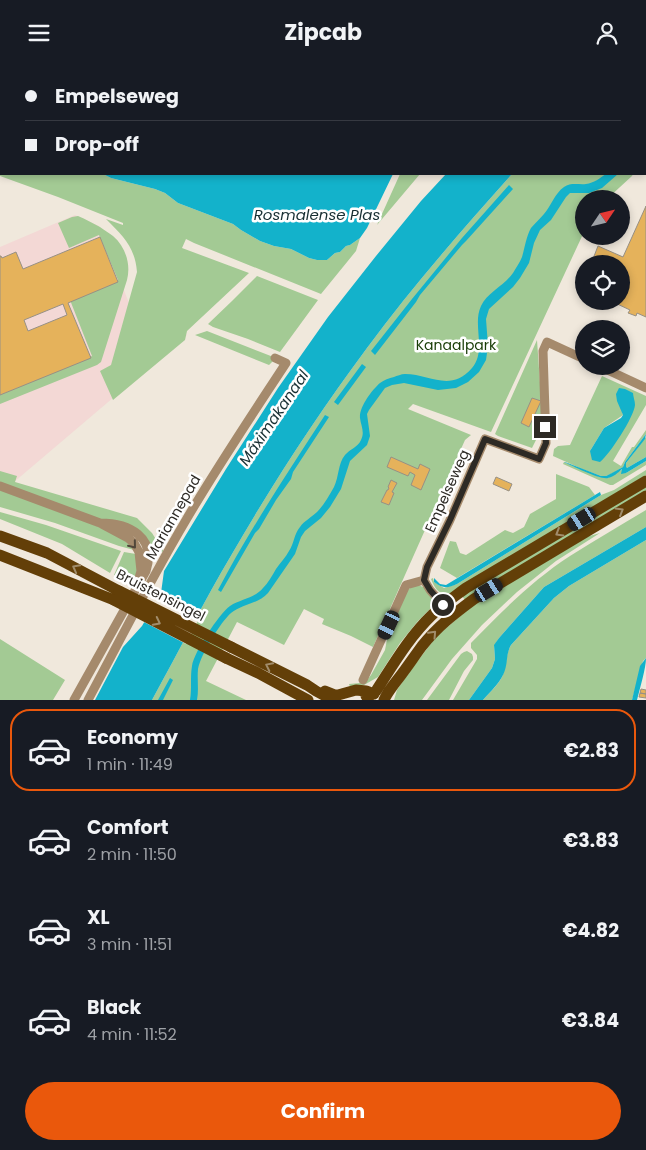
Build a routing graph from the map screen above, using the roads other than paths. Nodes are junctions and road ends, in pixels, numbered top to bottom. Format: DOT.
graph roads {
  1 [pos="575,355"];
  2 [pos="275,358"];
  3 [pos="618,375"];
  4 [pos="646,388"];
  5 [pos="646,481"];
  6 [pos="0,486"];
  7 [pos="646,495"];
  8 [pos="0,536"];
  9 [pos="0,554"];
  10 [pos="424,580"];
  11 [pos="116,595"];
  12 [pos="443,605"];
  13 [pos="452,615"];
  14 [pos="228,653"];
  15 [pos="404,673"];
  16 [pos="373,695"];
  17 [pos="338,698"];
  18 [pos="303,699"];
  19 [pos="74,700"];
  20 [pos="88,700"];
  21 [pos="315,700"];
  22 [pos="390,700"];
  1 -- 10 [label="street, Empelseweg"];
  2 -- 20 [label="street, Mariannepad"];
  3 -- 4 [label="street"];
  5 -- 12 [label="main road, one-way"];
  6 -- 19 [label="street"];
  13 -- 7 [label="main road, one-way"];
  11 -- 8 [label="main road, Bruistensingel, one-way"];
  9 -- 11 [label="main road, Bruistensingel"];
  10 -- 12 [label="street"];
  10 -- 16 [label="street"];
  11 -- 14 [label="main road, Bruistensingel, bridge"];
  12 -- 13 [label="street"];
  12 -- 16 [label="main road"];
  15 -- 13 [label="main road, one-way"];
  17 -- 14 [label="main road, Bruistensingel, one-way"];
  14 -- 18 [label="main road, Bruistensingel"];
  15 -- 16 [label="main road"];
  15 -- 22 [label="main road"];
  16 -- 17 [label="main road"];
  18 -- 21 [label="main road, Bruistensingel"];
}
